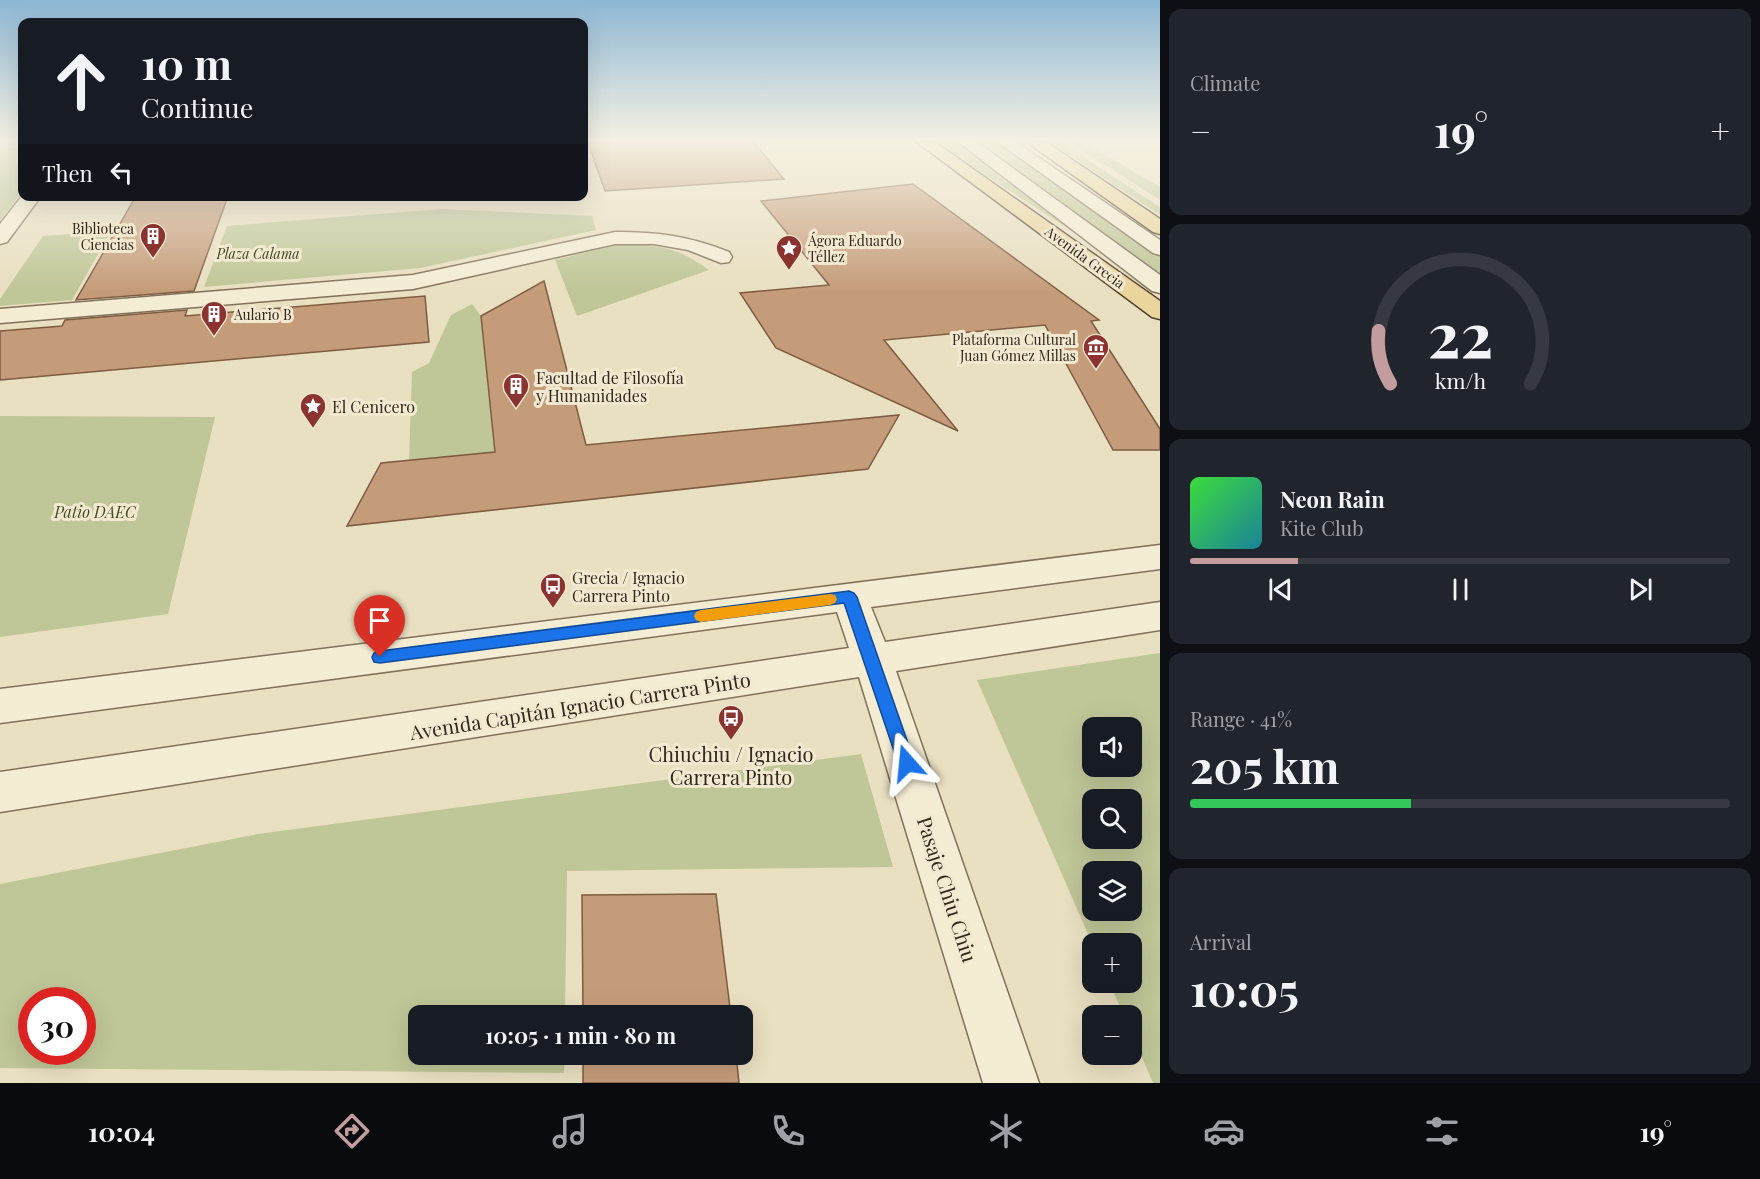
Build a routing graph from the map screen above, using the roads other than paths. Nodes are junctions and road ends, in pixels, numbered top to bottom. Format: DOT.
graph roads {
  1 [pos="992,191"];
  2 [pos="1032,191"];
  3 [pos="1076,191"];
  4 [pos="1106,191"];
  5 [pos="28,201"];
  6 [pos="1160,228"];
  7 [pos="0,238"];
  8 [pos="1160,249"];
  9 [pos="721,256"];
  10 [pos="1160,286"];
  11 [pos="1160,312"];
  12 [pos="0,316"];
  13 [pos="1160,557"];
  14 [pos="849,597"];
  15 [pos="1160,616"];
  16 [pos="873,661"];
  17 [pos="0,706"];
  18 [pos="0,792"];
  19 [pos="1011,1083"];
  1 -- 11 [label="main road, Avenida Grecia"];
  2 -- 10 [label="street"];
  3 -- 8 [label="street"];
  4 -- 6 [label="main road"];
  5 -- 7 [label="street"];
  9 -- 12 [label="street"];
  13 -- 14 [label="street"];
  14 -- 16 [label="street, Pasaje Chiu Chiu"];
  14 -- 17 [label="street"];
  15 -- 16 [label="street, Avenida Capitán Ignacio Carrera Pinto"];
  16 -- 18 [label="street, Avenida Capitán Ignacio Carrera Pinto"];
  16 -- 19 [label="street, Pasaje Chiu Chiu"];
}
